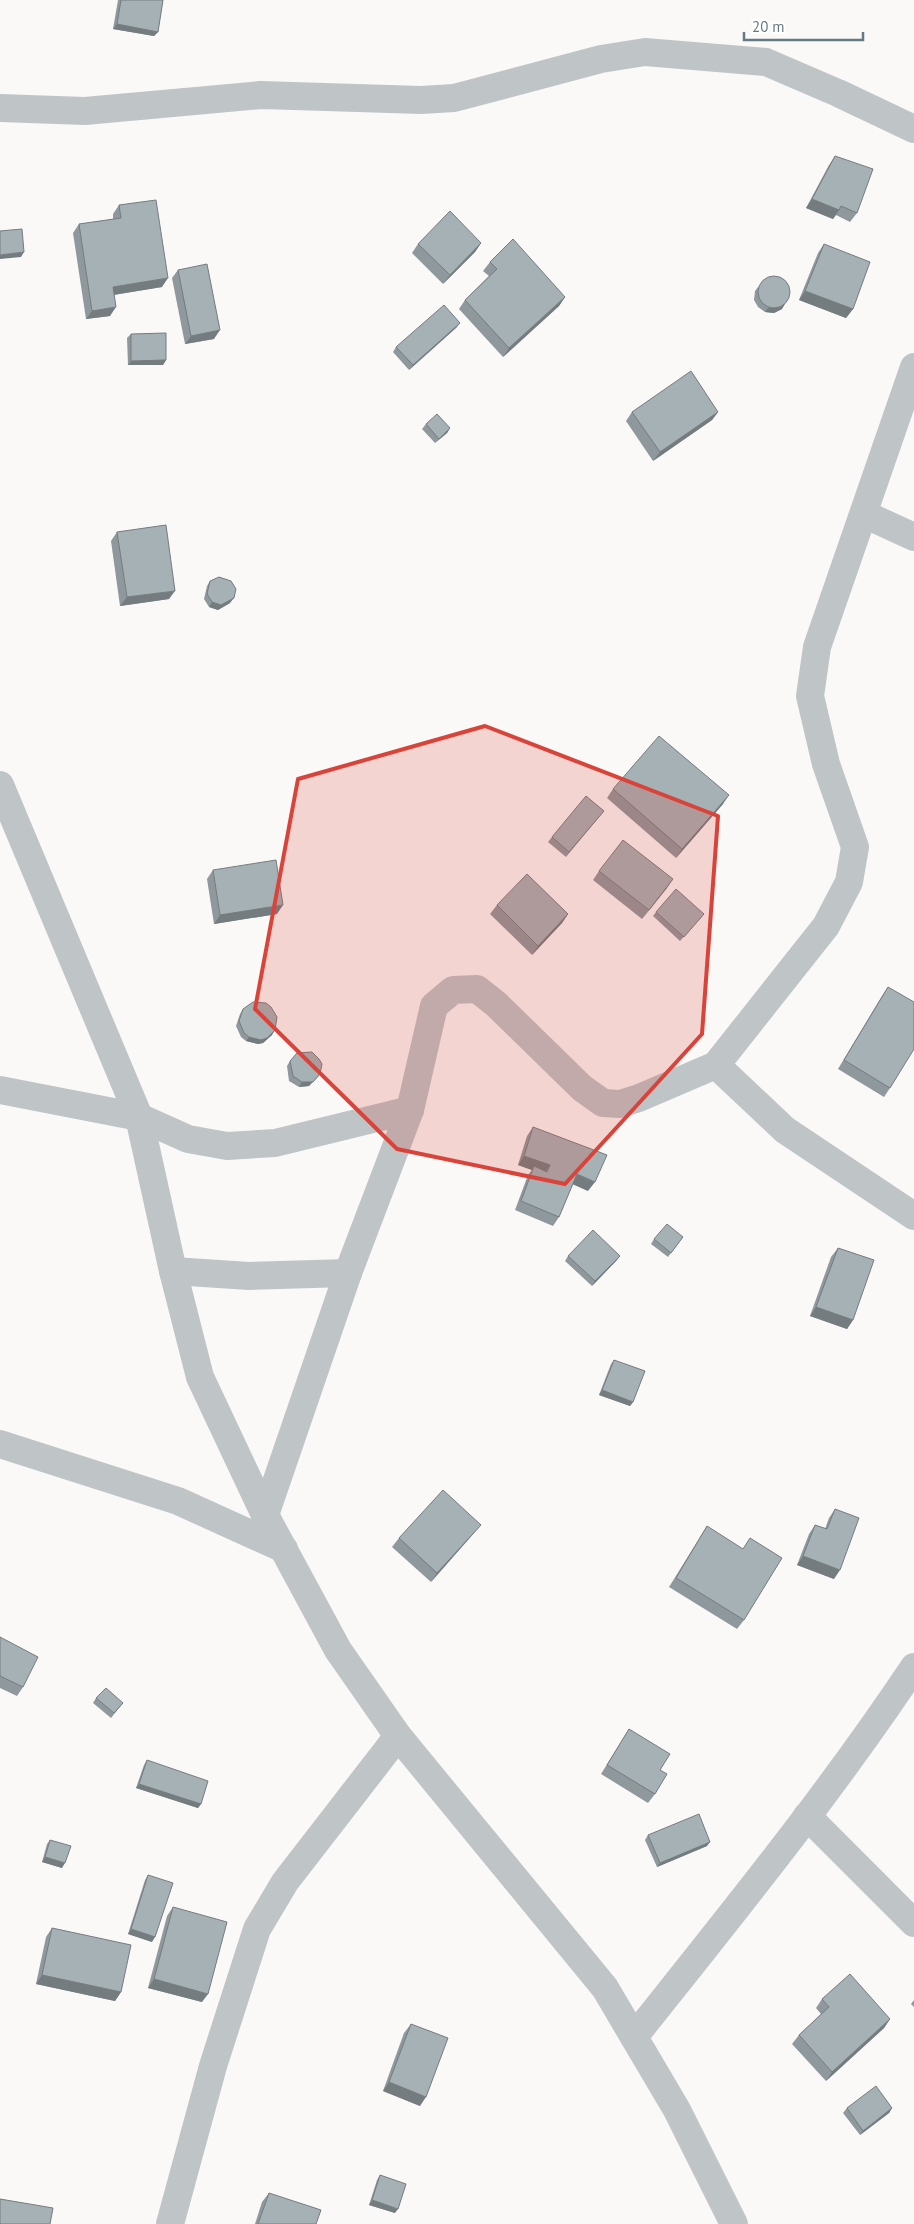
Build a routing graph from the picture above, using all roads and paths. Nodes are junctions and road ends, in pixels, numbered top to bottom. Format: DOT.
graph roads {
  1 [pos="0,108"];
  2 [pos="914,129"];
  3 [pos="914,367"];
  4 [pos="864,514"];
  5 [pos="914,537"];
  6 [pos="0,786"];
  7 [pos="716,1065"];
  8 [pos="0,1090"];
  9 [pos="410,1110"];
  10 [pos="139,1117"];
  11 [pos="914,1216"];
  12 [pos="173,1271"];
  13 [pos="348,1273"];
  14 [pos="0,1444"];
  15 [pos="265,1516"];
  16 [pos="284,1550"];
  17 [pos="914,1667"];
  18 [pos="398,1736"];
  19 [pos="807,1816"];
  20 [pos="914,1922"];
  21 [pos="634,2037"];
  22 [pos="170,2224"];
  23 [pos="734,2224"];
  1 -- 2 [label="street"];
  3 -- 4 [label="street"];
  4 -- 5 [label="street"];
  4 -- 7 [label="street"];
  6 -- 10 [label="street"];
  7 -- 9 [label="street"];
  7 -- 11 [label="street"];
  8 -- 10 [label="street"];
  9 -- 10 [label="street"];
  9 -- 13 [label="street"];
  10 -- 12 [label="street"];
  12 -- 13 [label="street"];
  12 -- 15 [label="street"];
  13 -- 15 [label="street"];
  14 -- 16 [label="street"];
  15 -- 16 [label="street"];
  16 -- 18 [label="street"];
  17 -- 19 [label="street"];
  18 -- 21 [label="street"];
  18 -- 22 [label="street"];
  19 -- 20 [label="street"];
  19 -- 21 [label="street"];
  21 -- 23 [label="street"];
}
